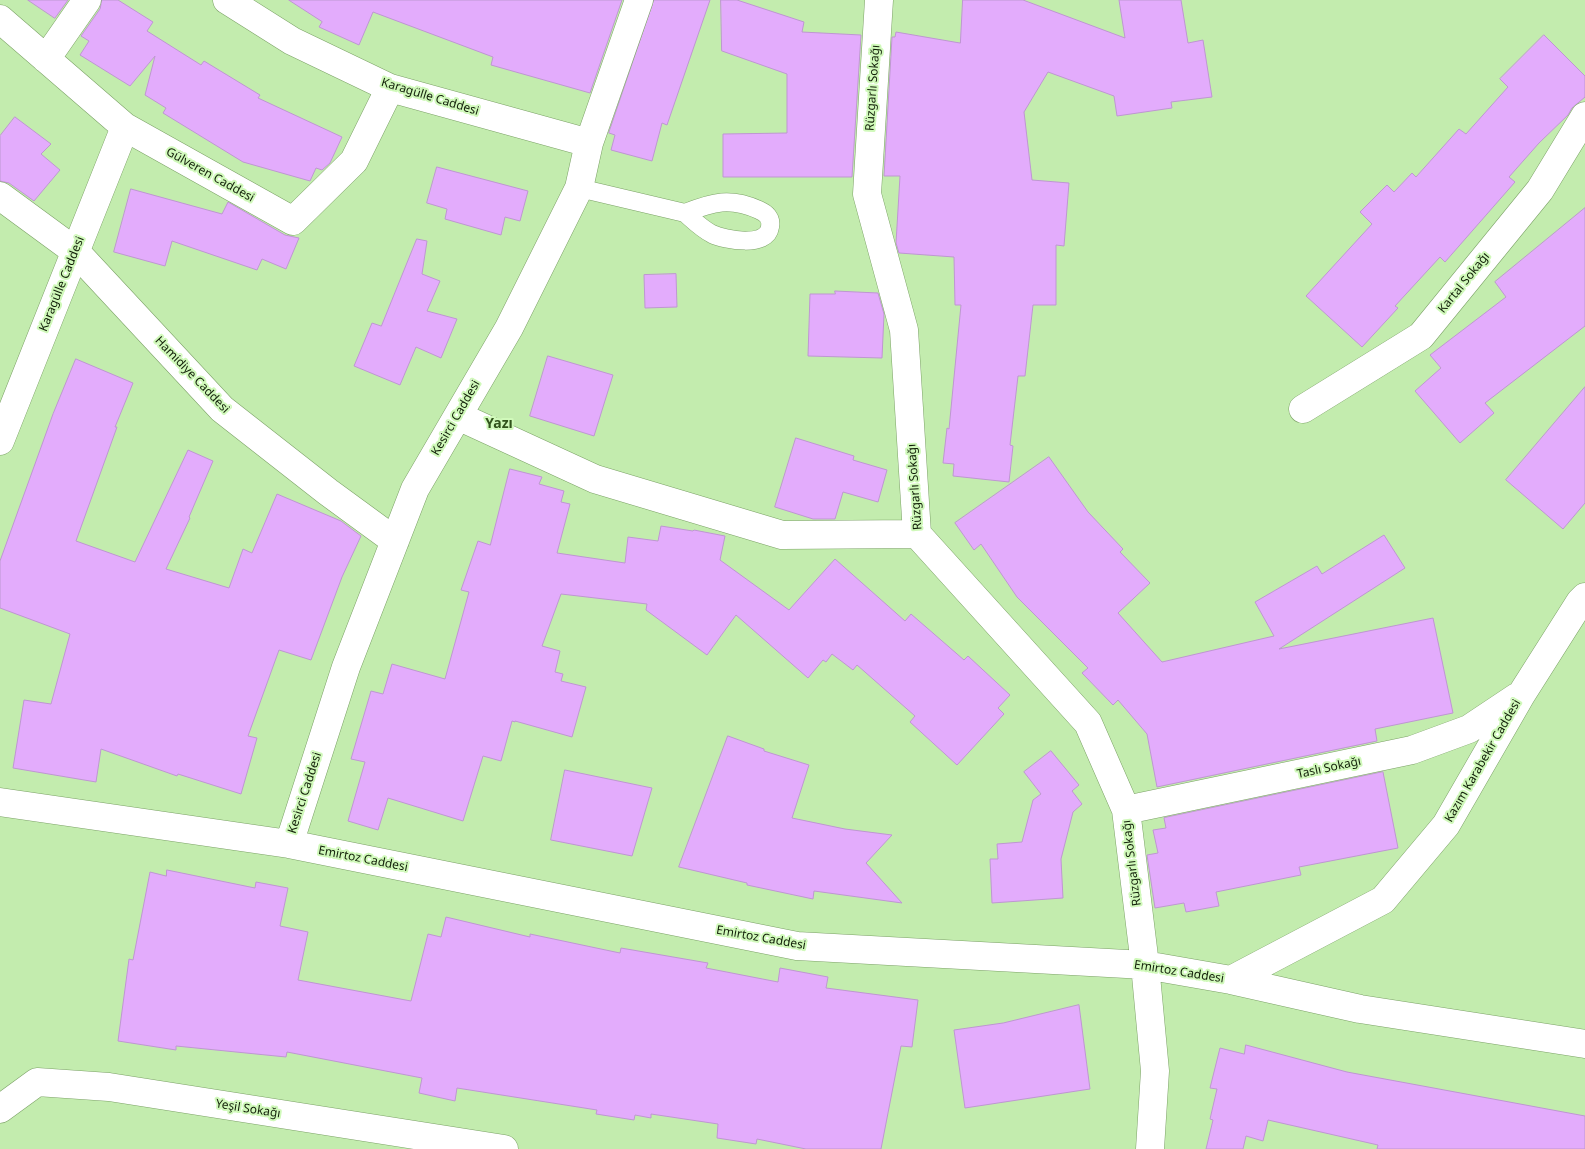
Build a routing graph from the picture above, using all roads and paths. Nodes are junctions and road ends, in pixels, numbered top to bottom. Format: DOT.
graph roads {
  1 [pos="87,0"];
  2 [pos="227,0"];
  3 [pos="639,0"];
  4 [pos="879,0"];
  5 [pos="0,19"];
  6 [pos="46,59"];
  7 [pos="390,88"];
  8 [pos="1585,116"];
  9 [pos="125,127"];
  10 [pos="589,143"];
  11 [pos="579,188"];
  12 [pos="0,196"];
  13 [pos="685,213"];
  14 [pos="75,251"];
  15 [pos="1302,409"];
  16 [pos="458,416"];
  17 [pos="0,441"];
  18 [pos="917,534"];
  19 [pos="395,541"];
  20 [pos="1585,597"];
  21 [pos="1521,695"];
  22 [pos="0,802"];
  23 [pos="1126,810"];
  24 [pos="289,844"];
  25 [pos="1145,965"];
  26 [pos="1231,980"];
  27 [pos="1585,1044"];
  28 [pos="0,1109"];
  29 [pos="504,1149"];
  30 [pos="1150,1149"];
  1 -- 6 [label="street"];
  2 -- 7 [label="street, Karagülle Caddesi"];
  3 -- 10 [label="street, Kesirci Caddesi"];
  4 -- 18 [label="street, Rüzgarlı Sokağı"];
  5 -- 6 [label="street, Gülveren Caddesi"];
  6 -- 9 [label="street, Gülveren Caddesi"];
  7 -- 9 [label="street, Gülveren Caddesi"];
  7 -- 10 [label="street, Karagülle Caddesi"];
  8 -- 15 [label="street, Kartal Sokağı"];
  9 -- 14 [label="street, Karagülle Caddesi"];
  10 -- 11 [label="street, Kesirci Caddesi"];
  11 -- 13 [label="lane"];
  11 -- 16 [label="street, Kesirci Caddesi"];
  12 -- 14 [label="street, Hamidiye Caddesi"];
  14 -- 17 [label="street, Karagülle Caddesi"];
  14 -- 19 [label="street, Hamidiye Caddesi"];
  16 -- 18 [label="street"];
  16 -- 19 [label="street, Kesirci Caddesi"];
  18 -- 23 [label="street, Rüzgarlı Sokağı"];
  19 -- 24 [label="street, Kesirci Caddesi"];
  20 -- 21 [label="street, Kazım Karabekir Caddesi"];
  21 -- 23 [label="street, Taslı Sokağı"];
  21 -- 26 [label="street, Kazım Karabekir Caddesi"];
  22 -- 24 [label="street, Emirtoz Caddesi"];
  23 -- 25 [label="street, Rüzgarlı Sokağı"];
  24 -- 25 [label="street, Emirtoz Caddesi"];
  25 -- 26 [label="street, Emirtoz Caddesi"];
  25 -- 30 [label="street, Rüzgarlı Sokağı"];
  26 -- 27 [label="street, Emirtoz Caddesi"];
  28 -- 29 [label="street, Yeşil Sokağı"];
}
